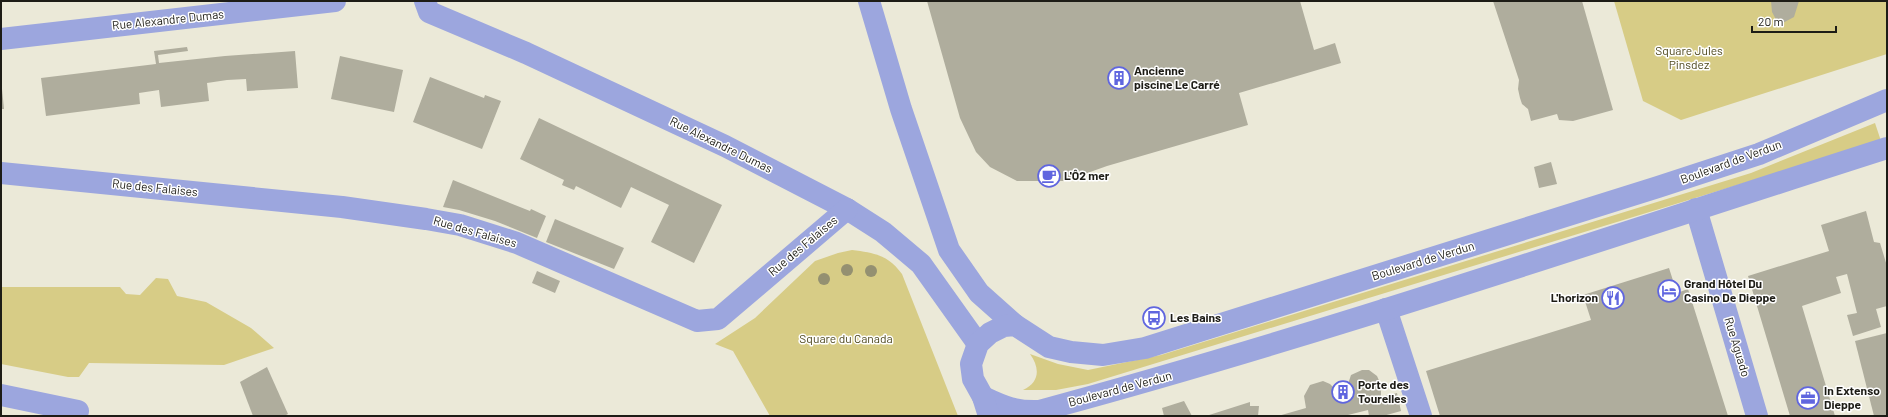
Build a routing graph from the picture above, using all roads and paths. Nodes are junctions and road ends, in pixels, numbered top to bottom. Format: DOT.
graph roads {
  1 [pos="335,1"];
  2 [pos="425,1"];
  3 [pos="869,1"];
  4 [pos="1,39"];
  5 [pos="1887,100"];
  6 [pos="1887,148"];
  7 [pos="1,173"];
  8 [pos="847,209"];
  9 [pos="1696,209"];
  10 [pos="1386,309"];
  11 [pos="1015,325"];
  12 [pos="978,344"];
  13 [pos="1,395"];
  14 [pos="986,407"];
  15 [pos="78,414"];
  16 [pos="1020,414"];
  17 [pos="1421,416"];
  18 [pos="1757,416"];
  1 -- 4 [label="street, Rue Alexandre Dumas"];
  2 -- 8 [label="street, Rue Alexandre Dumas"];
  3 -- 11 [label="street, Boulevard de Verdun"];
  5 -- 11 [label="street, Boulevard de Verdun"];
  6 -- 9 [label="street, Boulevard de Verdun"];
  7 -- 8 [label="street, Rue des Falaises"];
  8 -- 12 [label="street, Rue Alexandre Dumas"];
  9 -- 10 [label="street, Boulevard de Verdun"];
  9 -- 18 [label="street, Rue Aguado"];
  10 -- 16 [label="street, Boulevard de Verdun"];
  10 -- 17 [label="street"];
  11 -- 12 [label="street"];
  12 -- 14 [label="street, Boulevard de Verdun"];
  13 -- 15 [label="street"];
  14 -- 16 [label="street, Boulevard de Verdun"];
}
